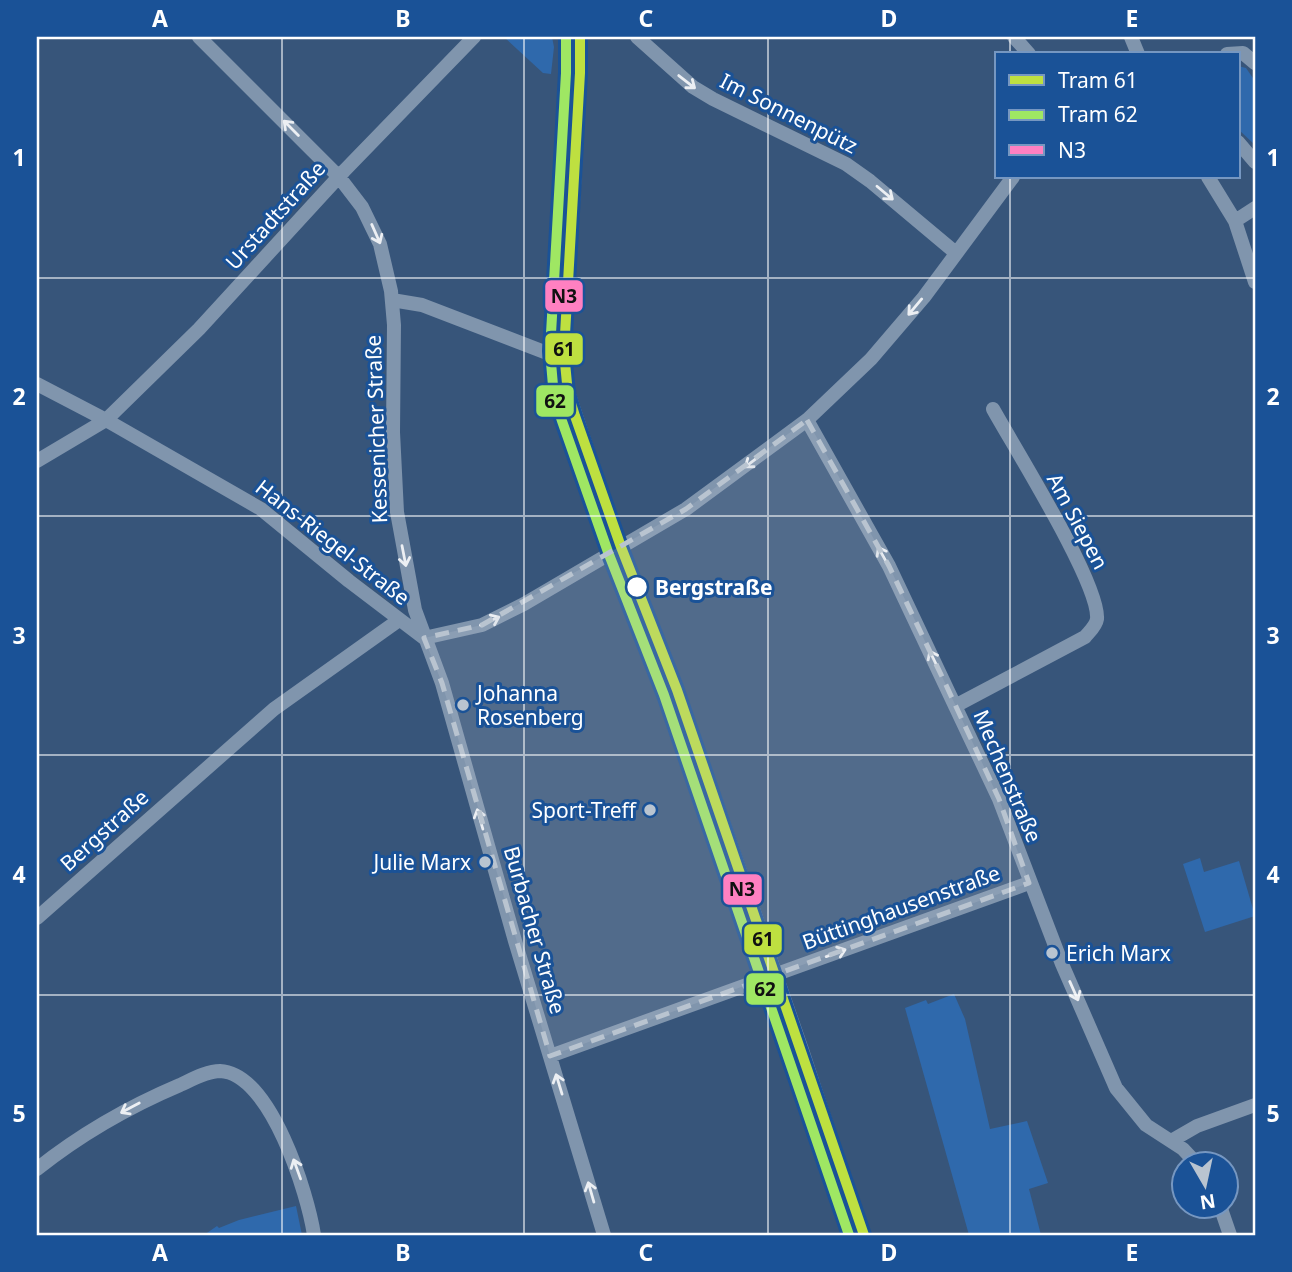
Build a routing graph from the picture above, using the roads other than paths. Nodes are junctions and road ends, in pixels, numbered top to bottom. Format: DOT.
graph roads {
  1 [pos="199,37"];
  2 [pos="474,37"];
  3 [pos="569,37"];
  4 [pos="636,37"];
  5 [pos="1014,37"];
  6 [pos="1027,52"];
  7 [pos="1240,53"];
  8 [pos="1255,62"];
  9 [pos="1240,144"];
  10 [pos="1255,162"];
  11 [pos="339,177"];
  12 [pos="1012,178"];
  13 [pos="1209,178"];
  14 [pos="1255,208"];
  15 [pos="1235,221"];
  16 [pos="956,253"];
  17 [pos="1255,282"];
  18 [pos="392,300"];
  19 [pos="560,358"];
  20 [pos="37,384"];
  21 [pos="993,409"];
  22 [pos="106,420"];
  23 [pos="807,420"];
  24 [pos="37,461"];
  25 [pos="617,549"];
  26 [pos="398,620"];
  27 [pos="424,638"];
  28 [pos="956,706"];
  29 [pos="1029,883"];
  30 [pos="37,918"];
  31 [pos="771,976"];
  32 [pos="550,1056"];
  33 [pos="1255,1105"];
  34 [pos="1171,1141"];
  35 [pos="1183,1150"];
  36 [pos="37,1168"];
  37 [pos="314,1235"];
  38 [pos="604,1235"];
  39 [pos="859,1235"];
  11 -- 1 [label="street, Kessenicher Straße, one-way"];
  2 -- 11 [label="street, Urstadtstraße"];
  3 -- 19 [label="main road"];
  4 -- 16 [label="street, Im Sonnenpütz, one-way"];
  5 -- 6 [label="street"];
  7 -- 8 [label="street"];
  9 -- 10 [label="street"];
  11 -- 18 [label="street, Kessenicher Straße, one-way"];
  11 -- 22 [label="street, Urstadtstraße"];
  12 -- 16 [label="street"];
  13 -- 15 [label="street"];
  14 -- 15 [label="street"];
  15 -- 17 [label="street"];
  16 -- 23 [label="street, one-way"];
  18 -- 19 [label="street"];
  18 -- 27 [label="street, Kessenicher Straße, one-way"];
  19 -- 25 [label="main road"];
  20 -- 22 [label="street, Hans-Riegel-Straße"];
  21 -- 28 [label="street, Am Siepen"];
  22 -- 24 [label="street, Urstadtstraße"];
  22 -- 26 [label="street, Hans-Riegel-Straße"];
  23 -- 25 [label="street, one-way"];
  28 -- 23 [label="street, Mechenstraße, one-way"];
  27 -- 25 [label="street, one-way"];
  25 -- 31 [label="main road"];
  26 -- 27 [label="street, Hans-Riegel-Straße"];
  26 -- 30 [label="street, Bergstraße"];
  32 -- 27 [label="street, Burbacher Straße, one-way"];
  28 -- 29 [label="street, Mechenstraße"];
  31 -- 29 [label="street, Büttinghausenstraße, one-way"];
  29 -- 34 [label="street, Mechenstraße, one-way"];
  31 -- 32 [label="street, Büttinghausenstraße"];
  31 -- 39 [label="main road"];
  38 -- 32 [label="street, Burbacher Straße, one-way"];
  33 -- 34 [label="street"];
  34 -- 35 [label="street, Mechenstraße"];
  37 -- 36 [label="street, one-way"];
}
